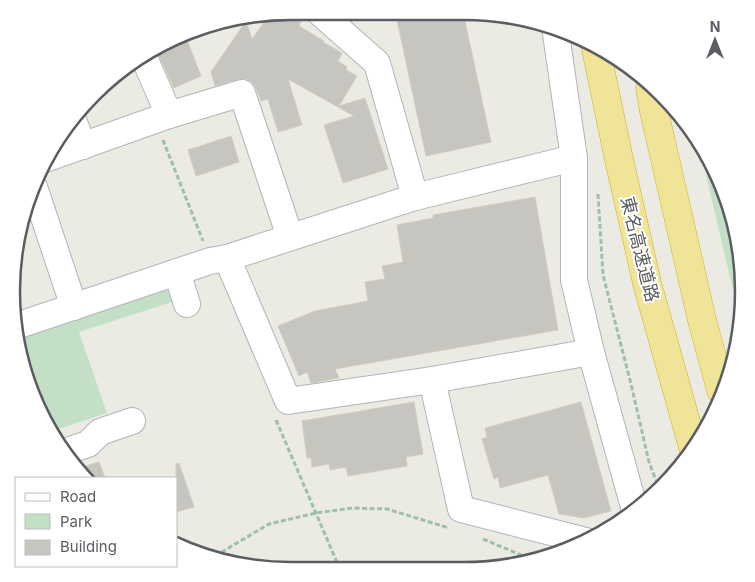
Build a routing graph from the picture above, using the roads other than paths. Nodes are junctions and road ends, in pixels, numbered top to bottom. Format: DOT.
graph roads {
  1 [pos="328,20"];
  2 [pos="556,36"];
  3 [pos="597,55"];
  4 [pos="146,62"];
  5 [pos="651,95"];
  6 [pos="169,115"];
  7 [pos="76,127"];
  8 [pos="83,146"];
  9 [pos="56,155"];
  10 [pos="574,158"];
  11 [pos="37,196"];
  12 [pos="415,197"];
  13 [pos="290,237"];
  14 [pos="227,258"];
  15 [pos="177,272"];
  16 [pos="187,304"];
  17 [pos="74,307"];
  18 [pos="22,324"];
  19 [pos="591,352"];
  20 [pos="432,380"];
  21 [pos="719,383"];
  22 [pos="132,421"];
  23 [pos="100,432"];
  24 [pos="62,436"];
  25 [pos="691,439"];
  26 [pos="71,450"];
  27 [pos="633,503"];
  28 [pos="575,538"];
  1 -- 12 [label="street"];
  2 -- 10 [label="street"];
  3 -- 25 [label="highway, 東名高速道路"];
  4 -- 6 [label="street"];
  5 -- 21 [label="highway"];
  6 -- 8 [label="street"];
  6 -- 13 [label="street"];
  7 -- 8 [label="street"];
  8 -- 9 [label="street"];
  10 -- 12 [label="street"];
  10 -- 19 [label="street"];
  11 -- 17 [label="street"];
  12 -- 13 [label="street"];
  13 -- 14 [label="street"];
  14 -- 15 [label="street"];
  14 -- 20 [label="street"];
  15 -- 16 [label="street"];
  15 -- 17 [label="street"];
  17 -- 18 [label="street"];
  19 -- 20 [label="street"];
  19 -- 27 [label="street"];
  20 -- 28 [label="street"];
  22 -- 23 [label="street"];
  23 -- 24 [label="street"];
  23 -- 26 [label="street"];
}
